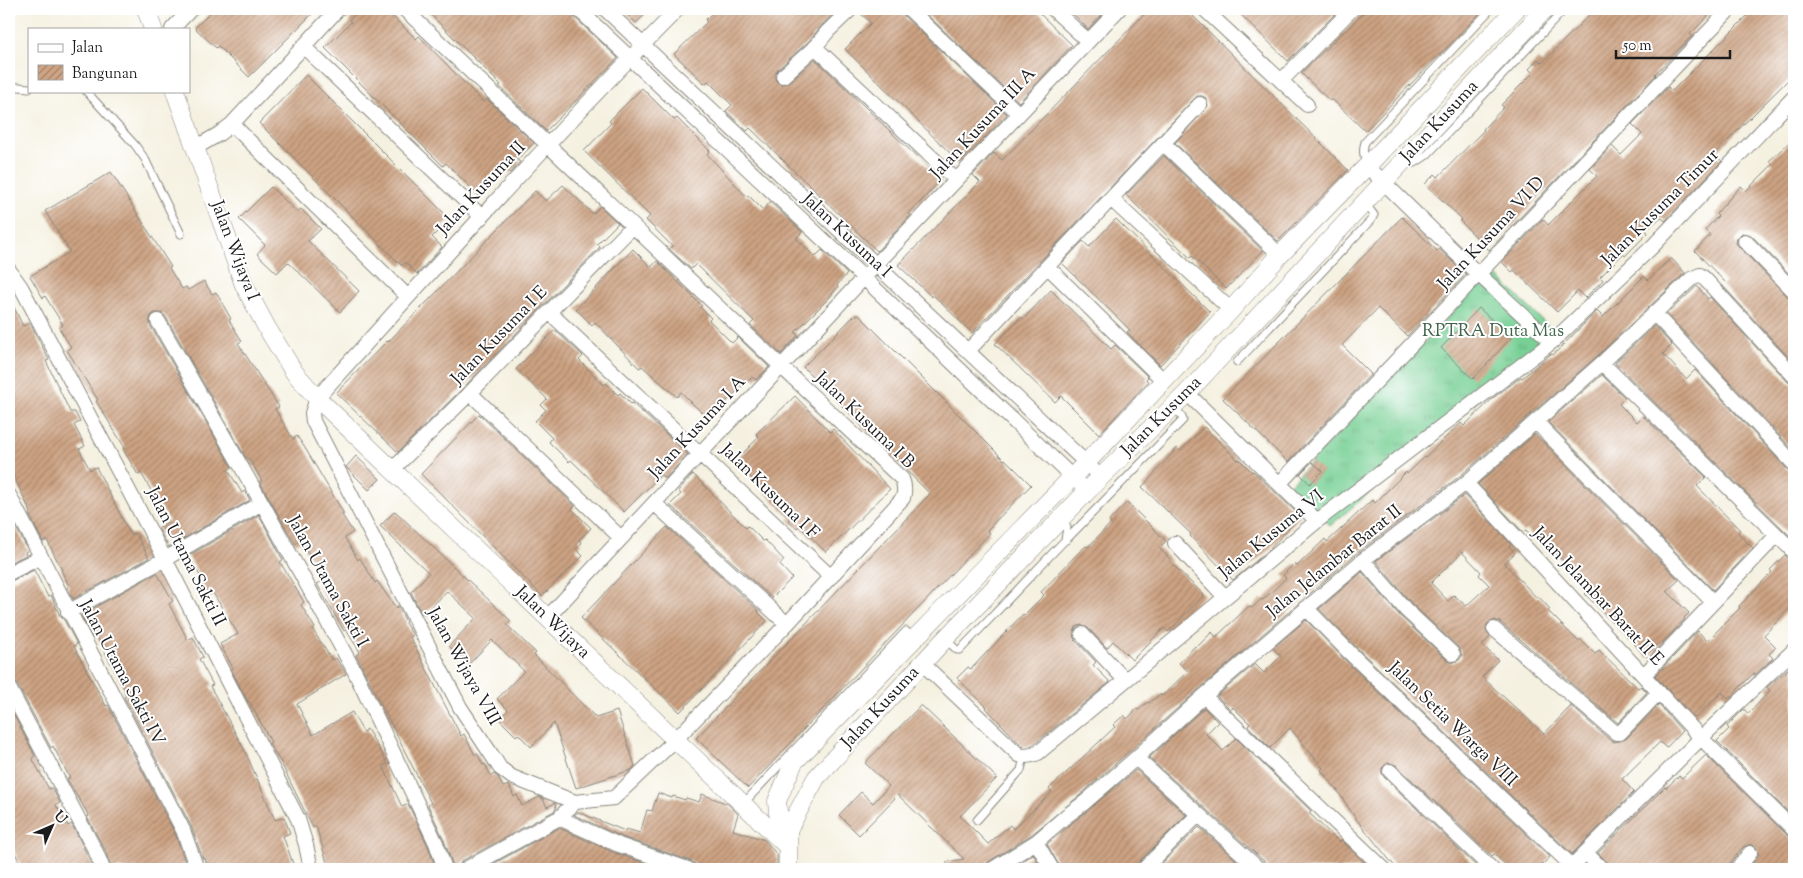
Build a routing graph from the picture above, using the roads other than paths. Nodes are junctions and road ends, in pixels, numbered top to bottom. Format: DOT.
graph roads {
  1 [pos="146,9"];
  2 [pos="191,9"];
  3 [pos="338,9"];
  4 [pos="404,9"];
  5 [pos="578,9"];
  6 [pos="606,9"];
  7 [pos="678,9"];
  8 [pos="851,9"];
  9 [pos="909,9"];
  10 [pos="1053,9"];
  11 [pos="1119,9"];
  12 [pos="1204,9"];
  13 [pos="1351,9"];
  14 [pos="1491,9"];
  15 [pos="1516,9"];
  16 [pos="1545,9"];
  17 [pos="1564,9"];
  18 [pos="1730,9"];
  19 [pos="153,28"];
  20 [pos="173,28"];
  21 [pos="1536,29"];
  22 [pos="1088,41"];
  23 [pos="643,44"];
  24 [pos="303,46"];
  25 [pos="815,47"];
  26 [pos="629,58"];
  27 [pos="783,76"];
  28 [pos="1281,81"];
  29 [pos="9,86"];
  30 [pos="28,88"];
  31 [pos="87,92"];
  32 [pos="175,92"];
  33 [pos="1794,97"];
  34 [pos="1200,104"];
  35 [pos="1307,105"];
  36 [pos="1019,114"];
  37 [pos="232,124"];
  38 [pos="549,144"];
  39 [pos="1164,144"];
  40 [pos="195,148"];
  41 [pos="1367,166"];
  42 [pos="956,180"];
  43 [pos="1385,182"];
  44 [pos="1111,199"];
  45 [pos="1365,203"];
  46 [pos="482,217"];
  47 [pos="633,226"];
  48 [pos="181,234"];
  49 [pos="1745,240"];
  50 [pos="1280,255"];
  51 [pos="877,264"];
  52 [pos="1048,266"];
  53 [pos="9,270"];
  54 [pos="1480,275"];
  55 [pos="864,278"];
  56 [pos="1794,291"];
  57 [pos="408,297"];
  58 [pos="1231,310"];
  59 [pos="549,312"];
  60 [pos="1654,314"];
  61 [pos="158,321"];
  62 [pos="1552,342"];
  63 [pos="968,351"];
  64 [pos="1237,362"];
  65 [pos="1602,362"];
  66 [pos="780,367"];
  67 [pos="1794,376"];
  68 [pos="1163,380"];
  69 [pos="470,393"];
  70 [pos="1187,393"];
  71 [pos="317,398"];
  72 [pos="1174,407"];
  73 [pos="1536,422"];
  74 [pos="700,453"];
  75 [pos="1086,463"];
  76 [pos="1794,464"];
  77 [pos="392,470"];
  78 [pos="1072,476"];
  79 [pos="1102,477"];
  80 [pos="1280,483"];
  81 [pos="1466,483"];
  82 [pos="1088,492"];
  83 [pos="9,495"];
  84 [pos="262,503"];
  85 [pos="654,503"];
  86 [pos="1062,518"];
  87 [pos="1317,520"];
  88 [pos="1777,535"];
  89 [pos="621,538"];
  90 [pos="1065,540"];
  91 [pos="1175,543"];
  92 [pos="1794,552"];
  93 [pos="41,557"];
  94 [pos="165,559"];
  95 [pos="1362,560"];
  96 [pos="9,573"];
  97 [pos="831,577"];
  98 [pos="1225,597"];
  99 [pos="1713,602"];
  100 [pos="1306,608"];
  101 [pos="68,612"];
  102 [pos="547,618"];
  103 [pos="787,624"];
  104 [pos="1494,629"];
  105 [pos="1082,634"];
  106 [pos="914,639"];
  107 [pos="945,639"];
  108 [pos="1794,650"];
  109 [pos="1453,654"];
  110 [pos="922,663"];
  111 [pos="1644,675"];
  112 [pos="1125,680"];
  113 [pos="9,688"];
  114 [pos="1659,692"];
  115 [pos="1204,696"];
  116 [pos="1701,738"];
  117 [pos="675,740"];
  118 [pos="1022,756"];
  119 [pos="1136,758"];
  120 [pos="1390,771"];
  121 [pos="575,802"];
  122 [pos="742,804"];
  123 [pos="1198,816"];
  124 [pos="559,818"];
  125 [pos="976,820"];
  126 [pos="1794,830"];
  127 [pos="788,839"];
  128 [pos="1036,842"];
  129 [pos="1750,853"];
  130 [pos="1586,854"];
  131 [pos="9,865"];
  132 [pos="1571,868"];
  133 [pos="11,869"];
  134 [pos="103,869"];
  135 [pos="197,869"];
  136 [pos="311,869"];
  137 [pos="445,869"];
  138 [pos="466,869"];
  139 [pos="688,869"];
  140 [pos="788,869"];
  141 [pos="993,869"];
  142 [pos="1052,869"];
  143 [pos="1144,869"];
  144 [pos="1259,869"];
  145 [pos="1384,869"];
  146 [pos="1492,869"];
  147 [pos="1602,869"];
  148 [pos="1737,869"];
  1 -- 19 [label="street"];
  2 -- 20 [label="street"];
  3 -- 24 [label="street"];
  4 -- 38 [label="street, Jalan Kusuma I B"];
  5 -- 26 [label="street, Jalan Kusuma I"];
  6 -- 23 [label="street, Jalan Kusuma I"];
  7 -- 23 [label="street, Jalan Kusuma II"];
  8 -- 25 [label="street"];
  9 -- 36 [label="street"];
  10 -- 22 [label="street"];
  11 -- 22 [label="street, Jalan Kusuma III A"];
  12 -- 28 [label="street"];
  13 -- 28 [label="street"];
  14 -- 41 [label="lane"];
  15 -- 41 [label="street, Jalan Kusuma"];
  16 -- 21 [label="street, Jalan Kusuma"];
  17 -- 21 [label="lane"];
  18 -- 54 [label="street, Jalan Kusuma VI D"];
  21 -- 43 [label="street, Jalan Kusuma"];
  22 -- 36 [label="street, Jalan Kusuma III A"];
  23 -- 26 [label="street, Jalan Kusuma II"];
  23 -- 51 [label="street, Jalan Kusuma I"];
  24 -- 37 [label="street"];
  24 -- 46 [label="street"];
  25 -- 27 [label="street"];
  25 -- 42 [label="street"];
  26 -- 38 [label="street, Jalan Kusuma II"];
  26 -- 55 [label="street, Jalan Kusuma I"];
  28 -- 35 [label="street"];
  29 -- 30 [label="lane"];
  31 -- 48 [label="lane"];
  32 -- 40 [label="street, Jalan Wijaya I"];
  33 -- 62 [label="street, Jalan Kusuma Timur"];
  34 -- 39 [label="street"];
  36 -- 42 [label="street, Jalan Kusuma III A"];
  37 -- 40 [label="street"];
  37 -- 57 [label="street"];
  38 -- 46 [label="street, Jalan Kusuma II"];
  38 -- 47 [label="street, Jalan Kusuma I B"];
  39 -- 44 [label="street"];
  39 -- 50 [label="street"];
  40 -- 71 [label="street, Jalan Wijaya I"];
  41 -- 43 [label="street"];
  41 -- 50 [label="street, Jalan Kusuma"];
  42 -- 51 [label="street, Jalan Kusuma III A"];
  43 -- 45 [label="street, Jalan Kusuma"];
  43 -- 54 [label="street"];
  44 -- 52 [label="street"];
  44 -- 58 [label="street"];
  45 -- 64 [label="lane"];
  45 -- 70 [label="street, Jalan Kusuma"];
  46 -- 57 [label="street, Jalan Kusuma II"];
  47 -- 59 [label="street, Jalan Kusuma I E"];
  47 -- 66 [label="street, Jalan Kusuma I B"];
  49 -- 56 [label="street"];
  50 -- 58 [label="street, Jalan Kusuma"];
  51 -- 55 [label="street, Jalan Kusuma I A"];
  51 -- 63 [label="street, Jalan Kusuma I"];
  52 -- 63 [label="street"];
  52 -- 68 [label="street"];
  53 -- 94 [label="street, Jalan Utama Sakti II"];
  54 -- 62 [label="street"];
  54 -- 80 [label="street, Jalan Kusuma VI D"];
  55 -- 66 [label="street, Jalan Kusuma I A"];
  55 -- 78 [label="street, Jalan Kusuma I"];
  57 -- 71 [label="street, Jalan Kusuma II"];
  58 -- 68 [label="street, Jalan Kusuma"];
  59 -- 69 [label="street, Jalan Kusuma I E"];
  59 -- 74 [label="street, Jalan Kusuma I F"];
  60 -- 65 [label="street, Jalan Jelambar Barat II"];
  60 -- 67 [label="street, Jalan Jelambar Barat II"];
  60 -- 76 [label="street"];
  61 -- 84 [label="street, Jalan Utama Sakti I"];
  62 -- 87 [label="street, Jalan Kusuma VI"];
  63 -- 75 [label="street, Jalan Kusuma I"];
  65 -- 73 [label="street, Jalan Jelambar Barat II"];
  65 -- 88 [label="street"];
  66 -- 74 [label="street, Jalan Kusuma I A"];
  66 -- 97 [label="street, Jalan Kusuma I B"];
  68 -- 75 [label="street, Jalan Kusuma"];
  69 -- 77 [label="street, Jalan Kusuma I E"];
  69 -- 89 [label="street"];
  70 -- 72 [label="street, Jalan Kusuma"];
  70 -- 80 [label="street"];
  71 -- 77 [label="street, Jalan Wijaya"];
  71 -- 121 [label="street, Jalan Wijaya VIII"];
  72 -- 79 [label="street, Jalan Kusuma"];
  72 -- 90 [label="lane"];
  73 -- 81 [label="street, Jalan Jelambar Barat II"];
  73 -- 99 [label="street"];
  74 -- 85 [label="street, Jalan Kusuma I A"];
  74 -- 97 [label="street, Jalan Kusuma I F"];
  75 -- 78 [label="street, Jalan Kusuma"];
  75 -- 79 [label="street, Jalan Kusuma I"];
  77 -- 102 [label="street, Jalan Wijaya"];
  78 -- 82 [label="street, Jalan Kusuma I"];
  78 -- 106 [label="street, Jalan Kusuma"];
  79 -- 82 [label="street, Jalan Kusuma"];
  80 -- 87 [label="street"];
  81 -- 95 [label="street, Jalan Jelambar Barat II"];
  81 -- 111 [label="street, Jalan Jelambar Barat II E"];
  82 -- 86 [label="street, Jalan Kusuma"];
  83 -- 93 [label="street, Jalan Utama Sakti IV"];
  84 -- 94 [label="street"];
  84 -- 137 [label="street, Jalan Utama Sakti I"];
  85 -- 89 [label="street, Jalan Kusuma I A"];
  85 -- 103 [label="street"];
  86 -- 90 [label="lane"];
  86 -- 107 [label="street, Jalan Kusuma"];
  87 -- 98 [label="street, Jalan Kusuma VI"];
  88 -- 92 [label="street"];
  88 -- 99 [label="street"];
  89 -- 102 [label="street, Jalan Kusuma I A"];
  90 -- 107 [label="lane"];
  91 -- 98 [label="street"];
  93 -- 96 [label="street"];
  93 -- 101 [label="street, Jalan Utama Sakti IV"];
  94 -- 101 [label="street"];
  94 -- 136 [label="street, Jalan Utama Sakti II"];
  95 -- 100 [label="street, Jalan Jelambar Barat II"];
  95 -- 109 [label="street"];
  97 -- 103 [label="street, Jalan Kusuma I B"];
  98 -- 112 [label="street, Jalan Kusuma VI"];
  99 -- 111 [label="street"];
  100 -- 115 [label="street, Jalan Jelambar Barat II"];
  100 -- 132 [label="street, Jalan Setia Warga VIII"];
  101 -- 135 [label="street, Jalan Utama Sakti IV"];
  102 -- 117 [label="street, Jalan Wijaya"];
  103 -- 117 [label="street, Jalan Kusuma I B"];
  104 -- 114 [label="street"];
  105 -- 112 [label="street"];
  106 -- 122 [label="lane"];
  106 -- 127 [label="street, Jalan Kusuma"];
  107 -- 110 [label="street, Jalan Kusuma"];
  108 -- 116 [label="street"];
  110 -- 118 [label="street"];
  110 -- 127 [label="street, Jalan Kusuma"];
  111 -- 114 [label="street, Jalan Jelambar Barat II E"];
  112 -- 118 [label="street, Jalan Kusuma VI"];
  113 -- 134 [label="street"];
  114 -- 116 [label="street, Jalan Jelambar Barat II E"];
  115 -- 119 [label="street, Jalan Jelambar Barat II"];
  115 -- 145 [label="street"];
  116 -- 126 [label="street, Jalan Jelambar Barat II E"];
  116 -- 130 [label="street"];
  117 -- 121 [label="street, Jalan Wijaya VIII"];
  117 -- 122 [label="street, Jalan Wijaya"];
  118 -- 125 [label="lane"];
  119 -- 123 [label="street"];
  119 -- 128 [label="street, Jalan Jelambar Barat II"];
  120 -- 146 [label="street"];
  121 -- 124 [label="street"];
  122 -- 127 [label="street, Jalan Wijaya"];
  123 -- 143 [label="street"];
  123 -- 144 [label="street"];
  124 -- 138 [label="street"];
  124 -- 139 [label="street"];
  127 -- 140 [label="street, Jalan Kusuma"];
  128 -- 141 [label="street, Jalan Jelambar Barat II"];
  128 -- 142 [label="street"];
  129 -- 148 [label="street"];
  130 -- 132 [label="street"];
  130 -- 147 [label="street"];
  131 -- 133 [label="street"];
}
